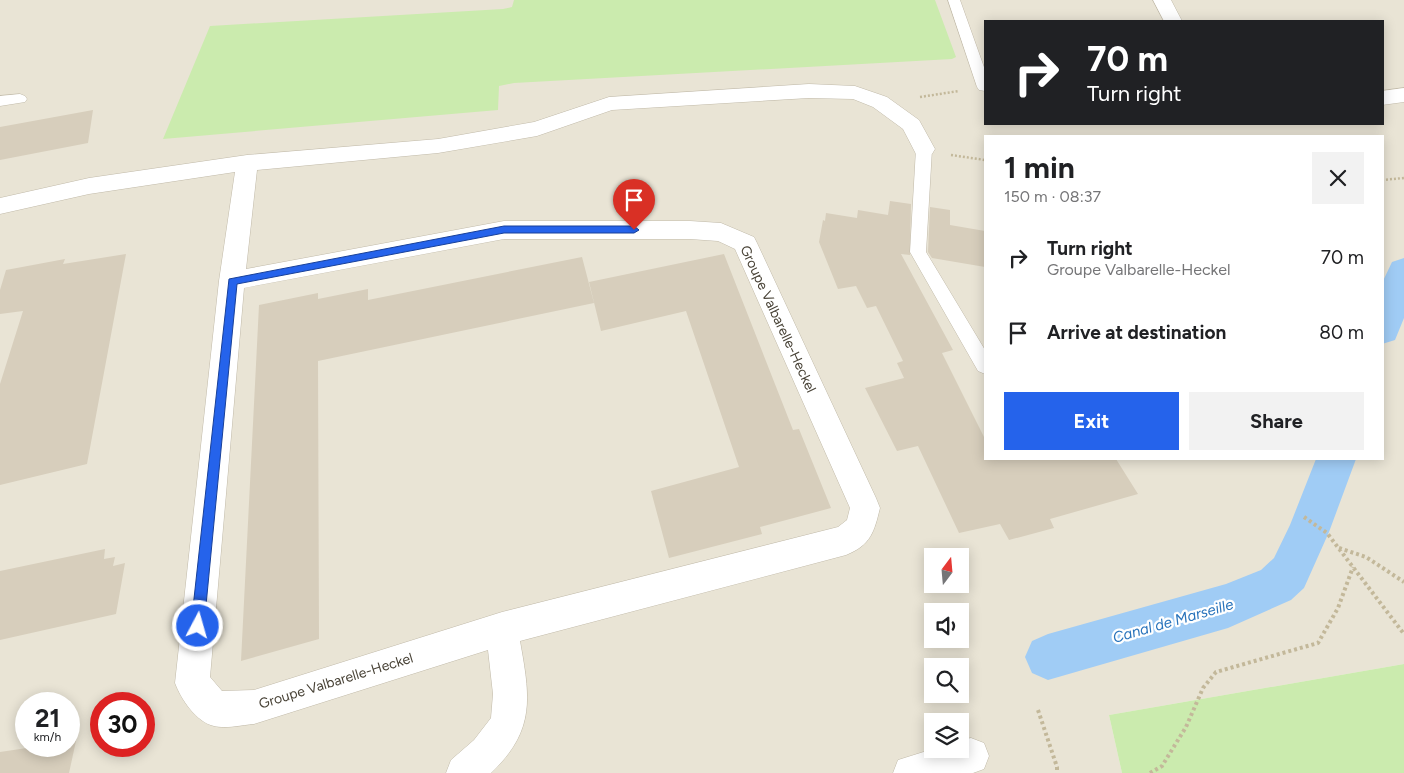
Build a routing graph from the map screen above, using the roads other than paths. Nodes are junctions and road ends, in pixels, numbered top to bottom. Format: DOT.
graph roads {
  1 [pos="954,0"];
  2 [pos="1162,0"];
  3 [pos="1172,20"];
  4 [pos="984,87"];
  5 [pos="1404,95"];
  6 [pos="1384,98"];
  7 [pos="20,99"];
  8 [pos="0,101"];
  9 [pos="924,149"];
  10 [pos="247,163"];
  11 [pos="0,206"];
  12 [pos="232,281"];
  13 [pos="984,364"];
  14 [pos="502,629"];
  15 [pos="971,756"];
  16 [pos="464,773"];
  17 [pos="910,773"];
  1 -- 4 [label="lane"];
  2 -- 3 [label="street"];
  5 -- 6 [label="street"];
  7 -- 8 [label="lane"];
  9 -- 10 [label="street"];
  9 -- 13 [label="lane"];
  10 -- 11 [label="street"];
  10 -- 12 [label="street, Groupe Valbarelle-Heckel"];
  12 -- 14 [label="street, Groupe Valbarelle-Heckel"];
  12 -- 14 [label="street, Groupe Valbarelle-Heckel"];
  14 -- 16 [label="street"];
  15 -- 17 [label="street"];
}
